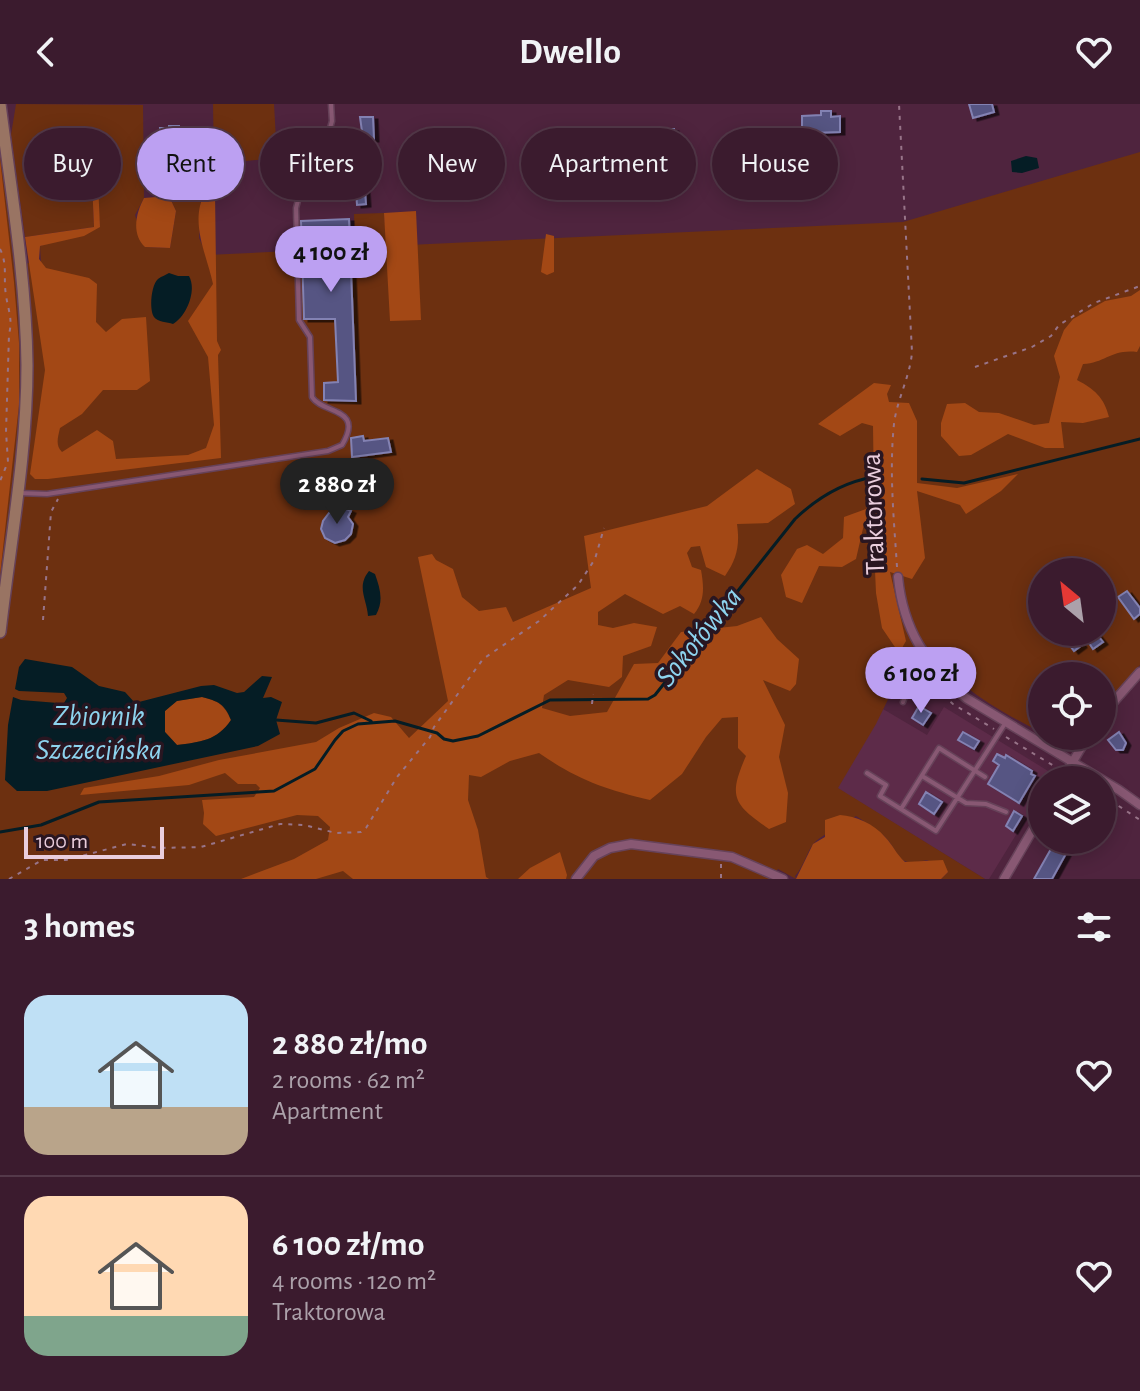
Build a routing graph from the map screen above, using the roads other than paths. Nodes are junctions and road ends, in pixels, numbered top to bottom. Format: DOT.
graph roads {
  1 [pos="0,104"];
  2 [pos="331,104"];
  3 [pos="17,493"];
  4 [pos="898,577"];
  5 [pos="0,632"];
  6 [pos="932,667"];
  7 [pos="1140,672"];
  8 [pos="1116,699"];
  9 [pos="903,702"];
  10 [pos="1006,722"];
  11 [pos="1080,750"];
  12 [pos="1072,763"];
  13 [pos="1070,766"];
  14 [pos="974,770"];
  15 [pos="867,773"];
  16 [pos="922,776"];
  17 [pos="985,777"];
  18 [pos="957,798"];
  19 [pos="1140,805"];
  20 [pos="901,809"];
  21 [pos="1006,812"];
  22 [pos="1028,838"];
  23 [pos="576,879"];
  24 [pos="783,879"];
  25 [pos="1004,879"];
  1 -- 3 [label="main road"];
  2 -- 3 [label="lane"];
  3 -- 5 [label="main road"];
  4 -- 6 [label="street, Traktorowa"];
  6 -- 9 [label="lane"];
  6 -- 10 [label="street, Traktorowa"];
  7 -- 8 [label="street"];
  10 -- 12 [label="street, Traktorowa"];
  10 -- 14 [label="lane"];
  11 -- 12 [label="street"];
  12 -- 13 [label="street"];
  12 -- 19 [label="street, Traktorowa"];
  14 -- 16 [label="lane"];
  14 -- 17 [label="lane"];
  14 -- 18 [label="lane"];
  15 -- 20 [label="lane"];
  16 -- 18 [label="lane"];
  16 -- 20 [label="lane"];
  18 -- 20 [label="lane"];
  18 -- 21 [label="lane"];
  22 -- 25 [label="street"];
  23 -- 24 [label="street"];
}
